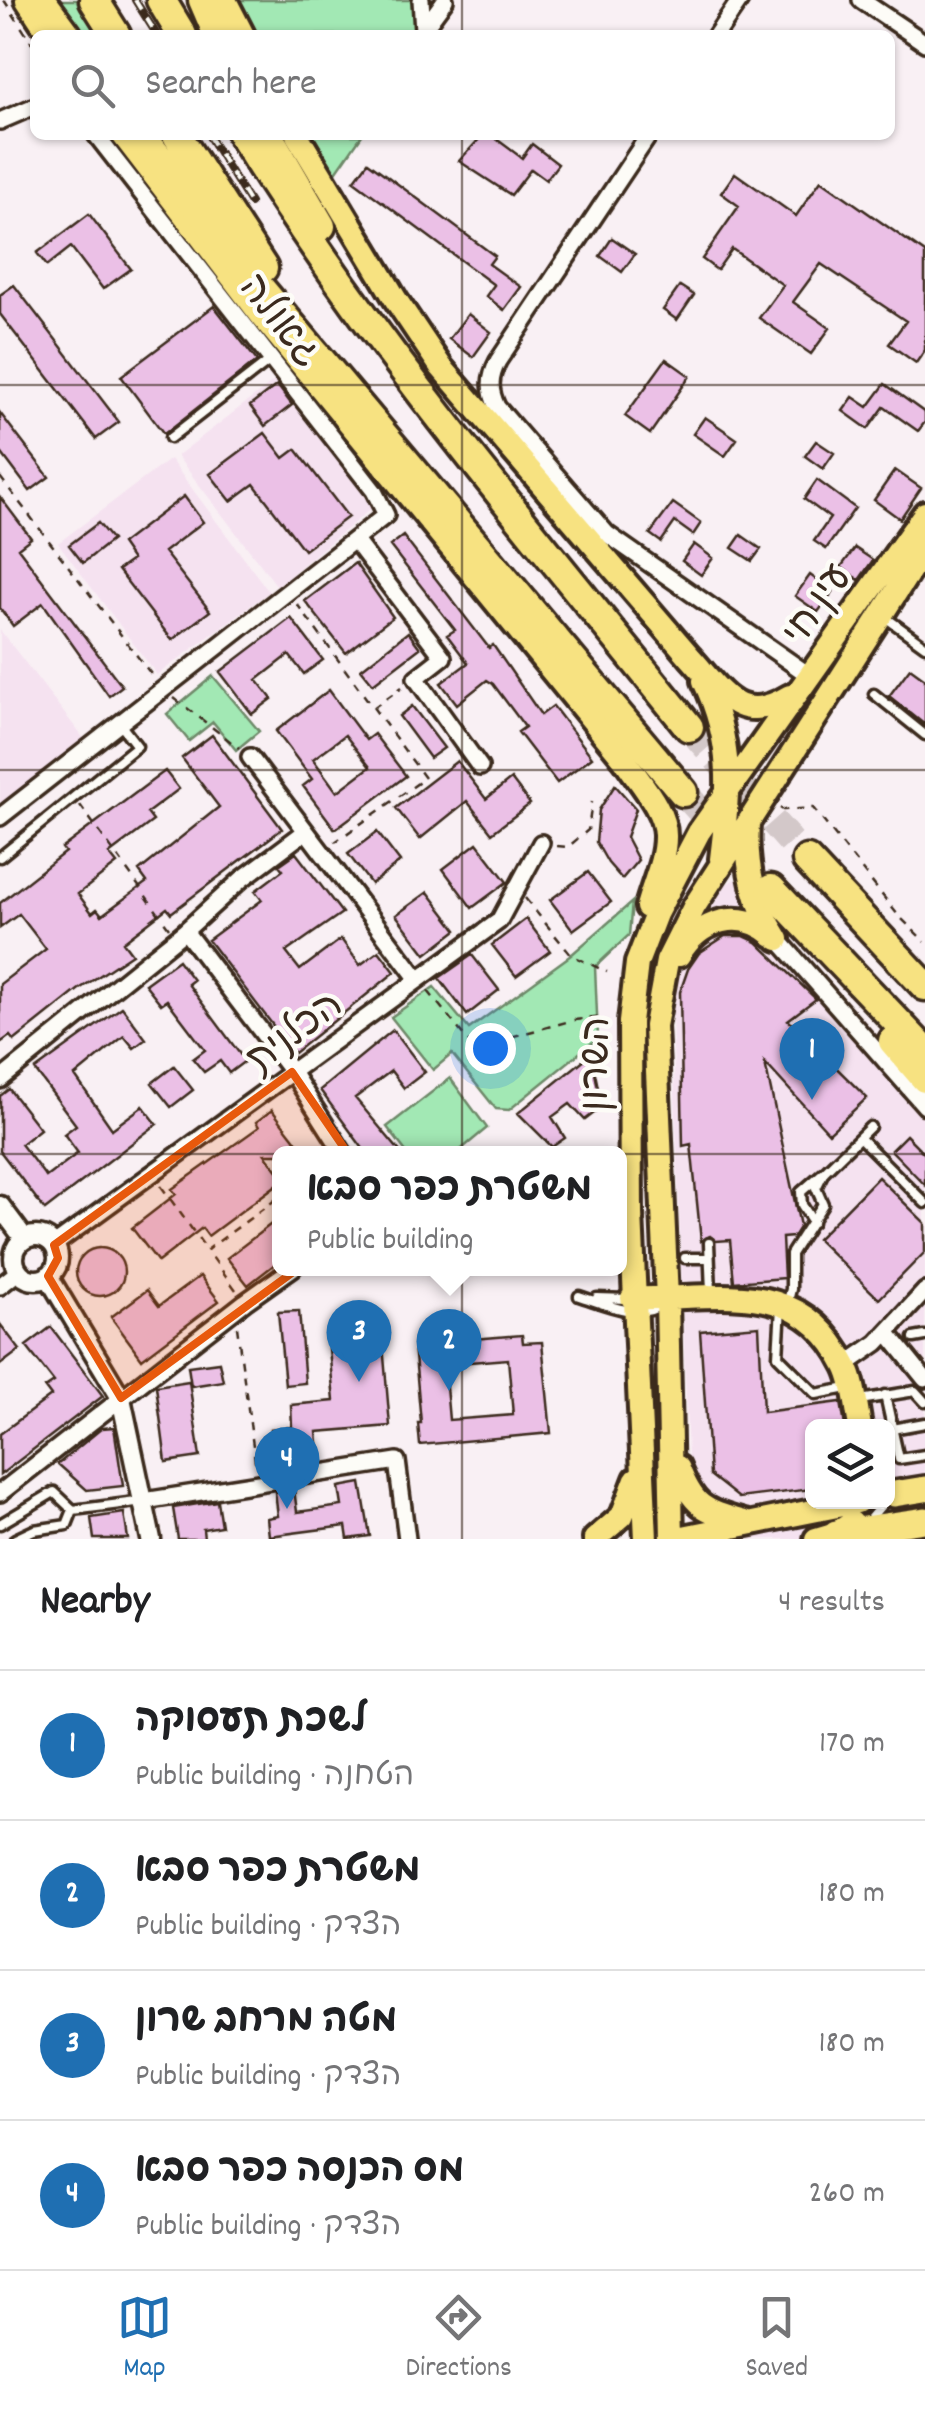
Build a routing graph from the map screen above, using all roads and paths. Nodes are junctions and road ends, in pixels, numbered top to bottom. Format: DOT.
graph roads {
  1 [pos="4,0"];
  2 [pos="27,0"];
  3 [pos="41,0"];
  4 [pos="94,0"];
  5 [pos="161,0"];
  6 [pos="203,0"];
  7 [pos="225,0"];
  8 [pos="421,0"];
  9 [pos="444,0"];
  10 [pos="740,0"];
  11 [pos="861,0"];
  12 [pos="47,30"];
  13 [pos="63,30"];
  14 [pos="113,30"];
  15 [pos="179,30"];
  16 [pos="216,30"];
  17 [pos="240,30"];
  18 [pos="719,30"];
  19 [pos="30,40"];
  20 [pos="925,44"];
  21 [pos="30,108"];
  22 [pos="0,121"];
  23 [pos="100,140"];
  24 [pos="127,140"];
  25 [pos="145,140"];
  26 [pos="180,140"];
  27 [pos="245,140"];
  28 [pos="271,140"];
  29 [pos="300,140"];
  30 [pos="647,140"];
  31 [pos="272,358"];
  32 [pos="170,438"];
  33 [pos="392,444"];
  34 [pos="0,477"];
  35 [pos="925,513"];
  36 [pos="356,542"];
  37 [pos="925,547"];
  38 [pos="289,594"];
  39 [pos="881,614"];
  40 [pos="925,646"];
  41 [pos="690,656"];
  42 [pos="416,678"];
  43 [pos="804,684"];
  44 [pos="164,690"];
  45 [pos="874,694"];
  46 [pos="373,708"];
  47 [pos="120,724"];
  48 [pos="925,735"];
  49 [pos="250,757"];
  50 [pos="624,760"];
  51 [pos="480,766"];
  52 [pos="761,784"];
  53 [pos="684,792"];
  54 [pos="75,798"];
  55 [pos="592,802"];
  56 [pos="0,818"];
  57 [pos="748,823"];
  58 [pos="306,831"];
  59 [pos="541,843"];
  60 [pos="322,851"];
  61 [pos="0,856"];
  62 [pos="807,860"];
  63 [pos="720,868"];
  64 [pos="518,889"];
  65 [pos="772,889"];
  66 [pos="797,918"];
  67 [pos="180,934"];
  68 [pos="778,939"];
  69 [pos="925,942"];
  70 [pos="640,954"];
  71 [pos="607,972"];
  72 [pos="417,978"];
  73 [pos="925,986"];
  74 [pos="656,1014"];
  75 [pos="606,1017"];
  76 [pos="925,1051"];
  77 [pos="292,1072"];
  78 [pos="925,1078"];
  79 [pos="0,1080"];
  80 [pos="925,1106"];
  81 [pos="870,1128"];
  82 [pos="860,1138"];
  83 [pos="339,1146"];
  84 [pos="824,1172"];
  85 [pos="152,1174"];
  86 [pos="272,1202"];
  87 [pos="925,1203"];
  88 [pos="0,1206"];
  89 [pos="813,1222"];
  90 [pos="24,1238"];
  91 [pos="709,1242"];
  92 [pos="54,1245"];
  93 [pos="207,1250"];
  94 [pos="686,1258"];
  95 [pos="710,1258"];
  96 [pos="18,1272"];
  97 [pos="48,1276"];
  98 [pos="283,1276"];
  99 [pos="0,1286"];
  100 [pos="925,1291"];
  101 [pos="568,1295"];
  102 [pos="711,1297"];
  103 [pos="668,1300"];
  104 [pos="632,1304"];
  105 [pos="784,1304"];
  106 [pos="240,1307"];
  107 [pos="888,1332"];
  108 [pos="925,1336"];
  109 [pos="914,1338"];
  110 [pos="846,1364"];
  111 [pos="925,1379"];
  112 [pos="854,1394"];
  113 [pos="885,1396"];
  114 [pos="121,1398"];
  115 [pos="925,1402"];
  116 [pos="859,1419"];
  117 [pos="890,1419"];
  118 [pos="925,1423"];
  119 [pos="895,1428"];
  120 [pos="895,1444"];
  121 [pos="672,1454"];
  122 [pos="925,1455"];
  123 [pos="640,1456"];
  124 [pos="258,1481"];
  125 [pos="925,1489"];
  126 [pos="0,1493"];
  127 [pos="144,1501"];
  128 [pos="821,1509"];
  129 [pos="74,1510"];
  130 [pos="868,1520"];
  131 [pos="925,1520"];
  132 [pos="747,1523"];
  133 [pos="0,1524"];
  134 [pos="15,1539"];
  135 [pos="151,1539"];
  136 [pos="407,1539"];
  137 [pos="595,1539"];
  138 [pos="646,1539"];
  139 [pos="673,1539"];
  1 -- 19 [label="path"];
  2 -- 12 [label="main road"];
  3 -- 13 [label="highway"];
  4 -- 14 [label="highway"];
  5 -- 15 [label="highway"];
  6 -- 16 [label="highway"];
  7 -- 17 [label="main road"];
  8 -- 9 [label="street"];
  10 -- 18 [label="street"];
  11 -- 20 [label="street"];
  21 -- 22 [label="street"];
  23 -- 31 [label="street, גאולה"];
  24 -- 50 [label="main road"];
  25 -- 33 [label="highway"];
  26 -- 33 [label="highway"];
  27 -- 28 [label="highway"];
  29 -- 41 [label="main road"];
  30 -- 43 [label="street"];
  31 -- 32 [label="lane"];
  31 -- 36 [label="street, גאולה"];
  33 -- 53 [label="highway"];
  34 -- 44 [label="path"];
  35 -- 43 [label="main road, עין חי"];
  36 -- 38 [label="street"];
  36 -- 42 [label="street"];
  37 -- 39 [label="main road, עין חי"];
  38 -- 44 [label="street"];
  38 -- 46 [label="path"];
  39 -- 40 [label="lane"];
  39 -- 52 [label="main road, עין חי"];
  41 -- 43 [label="main road"];
  41 -- 52 [label="main road"];
  42 -- 46 [label="path"];
  42 -- 51 [label="street"];
  43 -- 52 [label="main road, עין חי"];
  44 -- 47 [label="street"];
  44 -- 49 [label="path"];
  45 -- 48 [label="lane"];
  46 -- 60 [label="path"];
  47 -- 54 [label="lane"];
  47 -- 56 [label="street"];
  49 -- 58 [label="street"];
  50 -- 52 [label="main road"];
  50 -- 70 [label="main road"];
  52 -- 57 [label="main road, השרון"];
  52 -- 63 [label="main road"];
  52 -- 69 [label="path"];
  52 -- 70 [label="main road, השרון"];
  54 -- 61 [label="lane"];
  54 -- 67 [label="path"];
  55 -- 59 [label="path"];
  57 -- 63 [label="main road, השרון"];
  57 -- 68 [label="main road"];
  58 -- 60 [label="street"];
  58 -- 67 [label="street"];
  59 -- 64 [label="street, הכלנית"];
  60 -- 72 [label="street"];
  62 -- 73 [label="highway"];
  63 -- 74 [label="main road, השרון"];
  64 -- 71 [label="path"];
  64 -- 72 [label="street, הכלנית"];
  65 -- 66 [label="highway"];
  66 -- 76 [label="highway"];
  66 -- 78 [label="highway"];
  67 -- 77 [label="street"];
  67 -- 79 [label="street"];
  68 -- 74 [label="main road"];
  68 -- 80 [label="street"];
  70 -- 104 [label="main road, השרון"];
  72 -- 75 [label="path"];
  72 -- 77 [label="street, הכלנית"];
  74 -- 103 [label="main road, השרון"];
  77 -- 83 [label="street"];
  77 -- 85 [label="street, הכלנית"];
  81 -- 82 [label="lane"];
  82 -- 84 [label="lane"];
  82 -- 87 [label="lane"];
  84 -- 89 [label="lane"];
  84 -- 89 [label="lane"];
  85 -- 92 [label="street, הכלנית"];
  85 -- 93 [label="path"];
  86 -- 93 [label="path"];
  88 -- 90 [label="street"];
  89 -- 105 [label="lane"];
  90 -- 92 [label="street"];
  90 -- 96 [label="street"];
  91 -- 95 [label="lane"];
  92 -- 97 [label="street"];
  93 -- 106 [label="path"];
  94 -- 95 [label="lane"];
  95 -- 102 [label="lane"];
  96 -- 97 [label="street"];
  96 -- 99 [label="street"];
  97 -- 114 [label="street"];
  98 -- 106 [label="street"];
  100 -- 107 [label="street"];
  101 -- 104 [label="lane"];
  102 -- 103 [label="main road"];
  102 -- 105 [label="main road"];
  103 -- 104 [label="main road"];
  103 -- 121 [label="main road, השרון"];
  104 -- 123 [label="main road, השרון"];
  105 -- 110 [label="main road"];
  105 -- 112 [label="lane"];
  106 -- 114 [label="street"];
  106 -- 124 [label="path"];
  107 -- 110 [label="street"];
  107 -- 111 [label="street"];
  108 -- 109 [label="lane"];
  110 -- 112 [label="main road"];
  112 -- 113 [label="lane"];
  112 -- 116 [label="main road"];
  113 -- 115 [label="lane"];
  113 -- 117 [label="lane"];
  114 -- 126 [label="street"];
  114 -- 127 [label="street"];
  118 -- 119 [label="lane"];
  120 -- 122 [label="lane"];
  121 -- 132 [label="main road"];
  121 -- 139 [label="main road, השרון"];
  123 -- 137 [label="main road"];
  123 -- 138 [label="main road, השרון"];
  124 -- 127 [label="street"];
  124 -- 136 [label="street"];
  125 -- 130 [label="highway"];
  127 -- 129 [label="lane"];
  127 -- 135 [label="street"];
  128 -- 132 [label="main road"];
  129 -- 133 [label="lane"];
  129 -- 134 [label="lane"];
  130 -- 131 [label="highway"];
  132 -- 139 [label="main road"];
}
